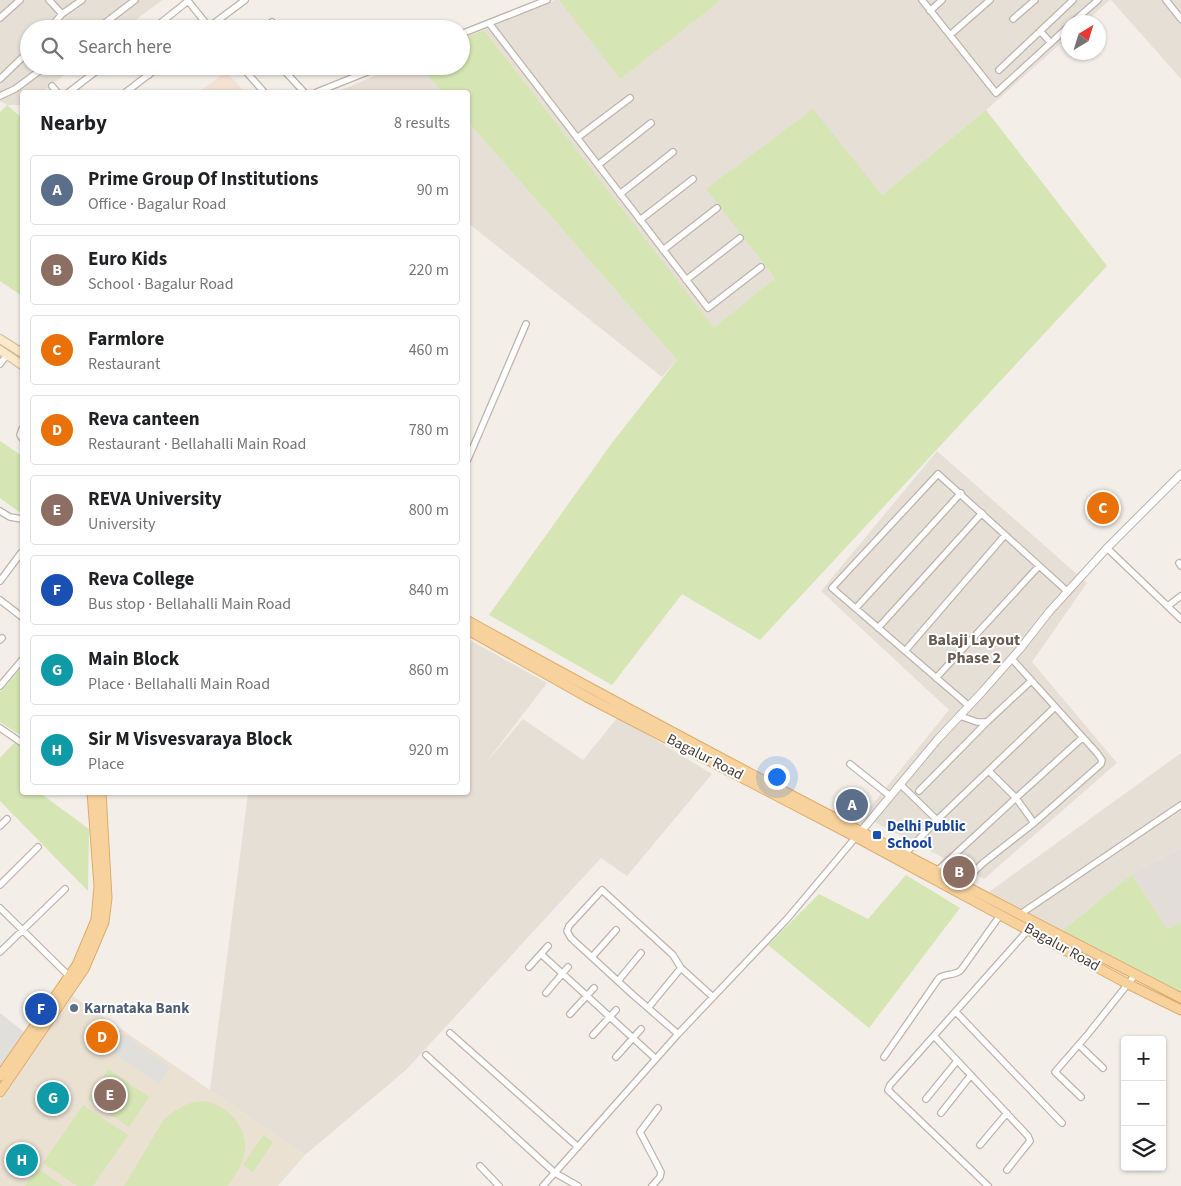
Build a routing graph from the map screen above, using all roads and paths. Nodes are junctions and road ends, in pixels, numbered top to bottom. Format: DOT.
graph roads {
  1 [pos="20,0"];
  2 [pos="49,0"];
  3 [pos="82,0"];
  4 [pos="135,0"];
  5 [pos="245,0"];
  6 [pos="546,0"];
  7 [pos="922,0"];
  8 [pos="942,0"];
  9 [pos="990,0"];
  10 [pos="1035,0"];
  11 [pos="1073,0"];
  12 [pos="1098,0"];
  13 [pos="1166,0"];
  14 [pos="189,1"];
  15 [pos="930,11"];
  16 [pos="62,14"];
  17 [pos="1082,15"];
  18 [pos="0,18"];
  19 [pos="1013,19"];
  20 [pos="1181,19"];
  21 [pos="57,20"];
  22 [pos="109,20"];
  23 [pos="165,20"];
  24 [pos="203,20"];
  25 [pos="219,20"];
  26 [pos="489,23"];
  27 [pos="470,30"];
  28 [pos="1040,31"];
  29 [pos="1061,34"];
  30 [pos="950,35"];
  31 [pos="1051,43"];
  32 [pos="20,59"];
  33 [pos="998,70"];
  34 [pos="34,75"];
  35 [pos="92,75"];
  36 [pos="149,75"];
  37 [pos="248,75"];
  38 [pos="288,75"];
  39 [pos="359,75"];
  40 [pos="0,79"];
  41 [pos="52,86"];
  42 [pos="55,90"];
  43 [pos="72,90"];
  44 [pos="129,90"];
  45 [pos="262,90"];
  46 [pos="302,90"];
  47 [pos="321,90"];
  48 [pos="0,97"];
  49 [pos="630,98"];
  50 [pos="651,123"];
  51 [pos="577,138"];
  52 [pos="673,152"];
  53 [pos="598,165"];
  54 [pos="693,179"];
  55 [pos="620,194"];
  56 [pos="717,208"];
  57 [pos="640,220"];
  58 [pos="740,238"];
  59 [pos="663,250"];
  60 [pos="761,267"];
  61 [pos="686,280"];
  62 [pos="526,324"];
  63 [pos="0,340"];
  64 [pos="20,352"];
  65 [pos="4,353"];
  66 [pos="0,364"];
  67 [pos="20,364"];
  68 [pos="470,454"];
  69 [pos="1181,474"];
  70 [pos="960,494"];
  71 [pos="0,511"];
  72 [pos="982,513"];
  73 [pos="20,519"];
  74 [pos="1005,535"];
  75 [pos="1107,548"];
  76 [pos="20,554"];
  77 [pos="1040,566"];
  78 [pos="0,581"];
  79 [pos="1068,592"];
  80 [pos="1181,596"];
  81 [pos="0,600"];
  82 [pos="1168,606"];
  83 [pos="856,608"];
  84 [pos="20,615"];
  85 [pos="1181,619"];
  86 [pos="470,622"];
  87 [pos="878,628"];
  88 [pos="470,631"];
  89 [pos="906,651"];
  90 [pos="1012,659"];
  91 [pos="20,662"];
  92 [pos="936,678"];
  93 [pos="1031,681"];
  94 [pos="0,686"];
  95 [pos="969,706"];
  96 [pos="1055,707"];
  97 [pos="628,713"];
  98 [pos="960,716"];
  99 [pos="987,722"];
  100 [pos="0,728"];
  101 [pos="1082,738"];
  102 [pos="20,742"];
  103 [pos="850,764"];
  104 [pos="989,771"];
  105 [pos="900,784"];
  106 [pos="919,791"];
  107 [pos="98,795"];
  108 [pos="890,796"];
  109 [pos="1016,798"];
  110 [pos="1181,805"];
  111 [pos="7,819"];
  112 [pos="936,820"];
  113 [pos="1034,822"];
  114 [pos="0,826"];
  115 [pos="858,834"];
  116 [pos="38,846"];
  117 [pos="904,855"];
  118 [pos="937,871"];
  119 [pos="961,884"];
  120 [pos="0,885"];
  121 [pos="65,889"];
  122 [pos="0,908"];
  123 [pos="1001,914"];
  124 [pos="1017,918"];
  125 [pos="1029,929"];
  126 [pos="22,930"];
  127 [pos="616,930"];
  128 [pos="548,946"];
  129 [pos="0,952"];
  130 [pos="641,953"];
  131 [pos="541,954"];
  132 [pos="592,957"];
  133 [pos="529,967"];
  134 [pos="568,968"];
  135 [pos="681,968"];
  136 [pos="563,974"];
  137 [pos="1136,975"];
  138 [pos="73,979"];
  139 [pos="618,981"];
  140 [pos="1128,984"];
  141 [pos="594,988"];
  142 [pos="546,993"];
  143 [pos="587,996"];
  144 [pos="713,997"];
  145 [pos="1181,998"];
  146 [pos="648,1008"];
  147 [pos="616,1010"];
  148 [pos="1181,1010"];
  149 [pos="956,1012"];
  150 [pos="570,1014"];
  151 [pos="610,1017"];
  152 [pos="641,1028"];
  153 [pos="450,1033"];
  154 [pos="678,1034"];
  155 [pos="593,1035"];
  156 [pos="935,1036"];
  157 [pos="633,1038"];
  158 [pos="1079,1045"];
  159 [pos="426,1055"];
  160 [pos="616,1057"];
  161 [pos="884,1057"];
  162 [pos="656,1058"];
  163 [pos="957,1061"];
  164 [pos="1103,1068"];
  165 [pos="971,1075"];
  166 [pos="0,1076"];
  167 [pos="0,1092"];
  168 [pos="1081,1096"];
  169 [pos="926,1099"];
  170 [pos="658,1108"];
  171 [pos="941,1113"];
  172 [pos="1007,1113"];
  173 [pos="1062,1123"];
  174 [pos="980,1145"];
  175 [pos="578,1147"];
  176 [pos="480,1166"];
  177 [pos="1007,1170"];
  178 [pos="555,1173"];
  179 [pos="499,1186"];
  180 [pos="543,1186"];
  181 [pos="578,1186"];
  182 [pos="652,1186"];
  183 [pos="988,1186"];
  1 -- 18 [label="street"];
  2 -- 16 [label="street"];
  3 -- 16 [label="street"];
  4 -- 22 [label="street"];
  5 -- 25 [label="street"];
  6 -- 26 [label="street"];
  7 -- 15 [label="street"];
  8 -- 15 [label="street"];
  9 -- 30 [label="street"];
  10 -- 19 [label="street"];
  11 -- 28 [label="street"];
  12 -- 17 [label="street"];
  13 -- 20 [label="street"];
  14 -- 23 [label="street"];
  14 -- 24 [label="street"];
  15 -- 30 [label="street"];
  16 -- 21 [label="street"];
  26 -- 27 [label="street"];
  26 -- 51 [label="street"];
  28 -- 31 [label="street"];
  28 -- 33 [label="street"];
  29 -- 31 [label="street"];
  30 -- 31 [label="street"];
  32 -- 40 [label="street"];
  34 -- 48 [label="street"];
  35 -- 43 [label="street"];
  36 -- 44 [label="street"];
  37 -- 45 [label="street"];
  38 -- 46 [label="street"];
  39 -- 47 [label="street"];
  41 -- 42 [label="street"];
  49 -- 51 [label="street"];
  50 -- 53 [label="street"];
  51 -- 53 [label="street"];
  52 -- 55 [label="street"];
  53 -- 55 [label="street"];
  54 -- 57 [label="street"];
  55 -- 57 [label="street"];
  56 -- 59 [label="street"];
  57 -- 59 [label="street"];
  58 -- 61 [label="street"];
  59 -- 61 [label="street"];
  60 -- 61 [label="street"];
  62 -- 68 [label="street"];
  63 -- 64 [label="main road"];
  65 -- 66 [label="street"];
  65 -- 67 [label="main road"];
  69 -- 75 [label="street"];
  70 -- 72 [label="street"];
  70 -- 83 [label="street"];
  70 -- 83 [label="street"];
  71 -- 73 [label="street"];
  72 -- 74 [label="street"];
  72 -- 87 [label="street"];
  74 -- 77 [label="street"];
  74 -- 89 [label="street"];
  75 -- 79 [label="street"];
  75 -- 82 [label="street"];
  76 -- 78 [label="street"];
  77 -- 79 [label="street"];
  77 -- 92 [label="street"];
  79 -- 90 [label="street"];
  80 -- 82 [label="street"];
  81 -- 84 [label="street"];
  82 -- 85 [label="street"];
  83 -- 87 [label="street"];
  86 -- 97 [label="main road, Bagalur Road"];
  87 -- 89 [label="street"];
  88 -- 97 [label="main road, Bagalur Road"];
  89 -- 92 [label="street"];
  90 -- 93 [label="street"];
  90 -- 95 [label="street"];
  91 -- 94 [label="street"];
  92 -- 95 [label="street"];
  93 -- 96 [label="street"];
  93 -- 99 [label="street"];
  95 -- 98 [label="street"];
  96 -- 101 [label="street"];
  96 -- 104 [label="street"];
  97 -- 115 [label="main road, Bagalur Road"];
  98 -- 99 [label="street"];
  98 -- 105 [label="street"];
  99 -- 106 [label="street"];
  100 -- 102 [label="street"];
  101 -- 109 [label="street"];
  101 -- 113 [label="street"];
  103 -- 108 [label="street"];
  104 -- 109 [label="street"];
  104 -- 112 [label="street"];
  105 -- 108 [label="street"];
  105 -- 112 [label="street"];
  107 -- 138 [label="main road"];
  108 -- 115 [label="street"];
  109 -- 113 [label="street"];
  109 -- 118 [label="street"];
  110 -- 124 [label="street"];
  111 -- 114 [label="street"];
  112 -- 117 [label="street"];
  113 -- 119 [label="street"];
  115 -- 117 [label="main road, Bagalur Road"];
  115 -- 123 [label="main road, Bagalur Road"];
  115 -- 144 [label="street"];
  116 -- 120 [label="street"];
  117 -- 118 [label="main road, Bagalur Road"];
  118 -- 119 [label="main road, Bagalur Road"];
  119 -- 124 [label="main road, Bagalur Road"];
  121 -- 126 [label="street"];
  122 -- 126 [label="street"];
  123 -- 124 [label="main road, Bagalur Road"];
  123 -- 161 [label="street"];
  124 -- 125 [label="main road, Bagalur Road"];
  124 -- 137 [label="main road, Bagalur Road"];
  125 -- 140 [label="main road, Bagalur Road"];
  125 -- 149 [label="street"];
  126 -- 129 [label="street"];
  126 -- 138 [label="street"];
  127 -- 132 [label="street"];
  128 -- 131 [label="street"];
  130 -- 139 [label="street"];
  131 -- 133 [label="street"];
  131 -- 136 [label="street"];
  132 -- 135 [label="street"];
  132 -- 139 [label="street"];
  134 -- 136 [label="street"];
  135 -- 144 [label="street"];
  135 -- 146 [label="street"];
  136 -- 142 [label="street"];
  136 -- 143 [label="street"];
  137 -- 140 [label="street"];
  137 -- 145 [label="main road, Bagalur Road"];
  138 -- 166 [label="main road"];
  138 -- 167 [label="main road"];
  139 -- 146 [label="street"];
  140 -- 148 [label="main road, Bagalur Road"];
  140 -- 158 [label="street"];
  141 -- 143 [label="street"];
  143 -- 150 [label="street"];
  143 -- 151 [label="street"];
  144 -- 154 [label="street"];
  146 -- 154 [label="street"];
  147 -- 151 [label="street"];
  149 -- 156 [label="street"];
  149 -- 173 [label="street"];
  151 -- 155 [label="street"];
  151 -- 157 [label="street"];
  152 -- 157 [label="street"];
  153 -- 175 [label="street"];
  154 -- 162 [label="street"];
  156 -- 163 [label="street"];
  156 -- 183 [label="street"];
  157 -- 160 [label="street"];
  157 -- 162 [label="street"];
  158 -- 164 [label="street"];
  158 -- 168 [label="street"];
  159 -- 178 [label="street"];
  162 -- 175 [label="street"];
  163 -- 165 [label="street"];
  163 -- 169 [label="street"];
  165 -- 171 [label="street"];
  165 -- 172 [label="street"];
  170 -- 182 [label="street"];
  172 -- 174 [label="street"];
  172 -- 177 [label="street"];
  175 -- 178 [label="street"];
  176 -- 179 [label="street"];
  178 -- 180 [label="street"];
  178 -- 181 [label="street"];
}
